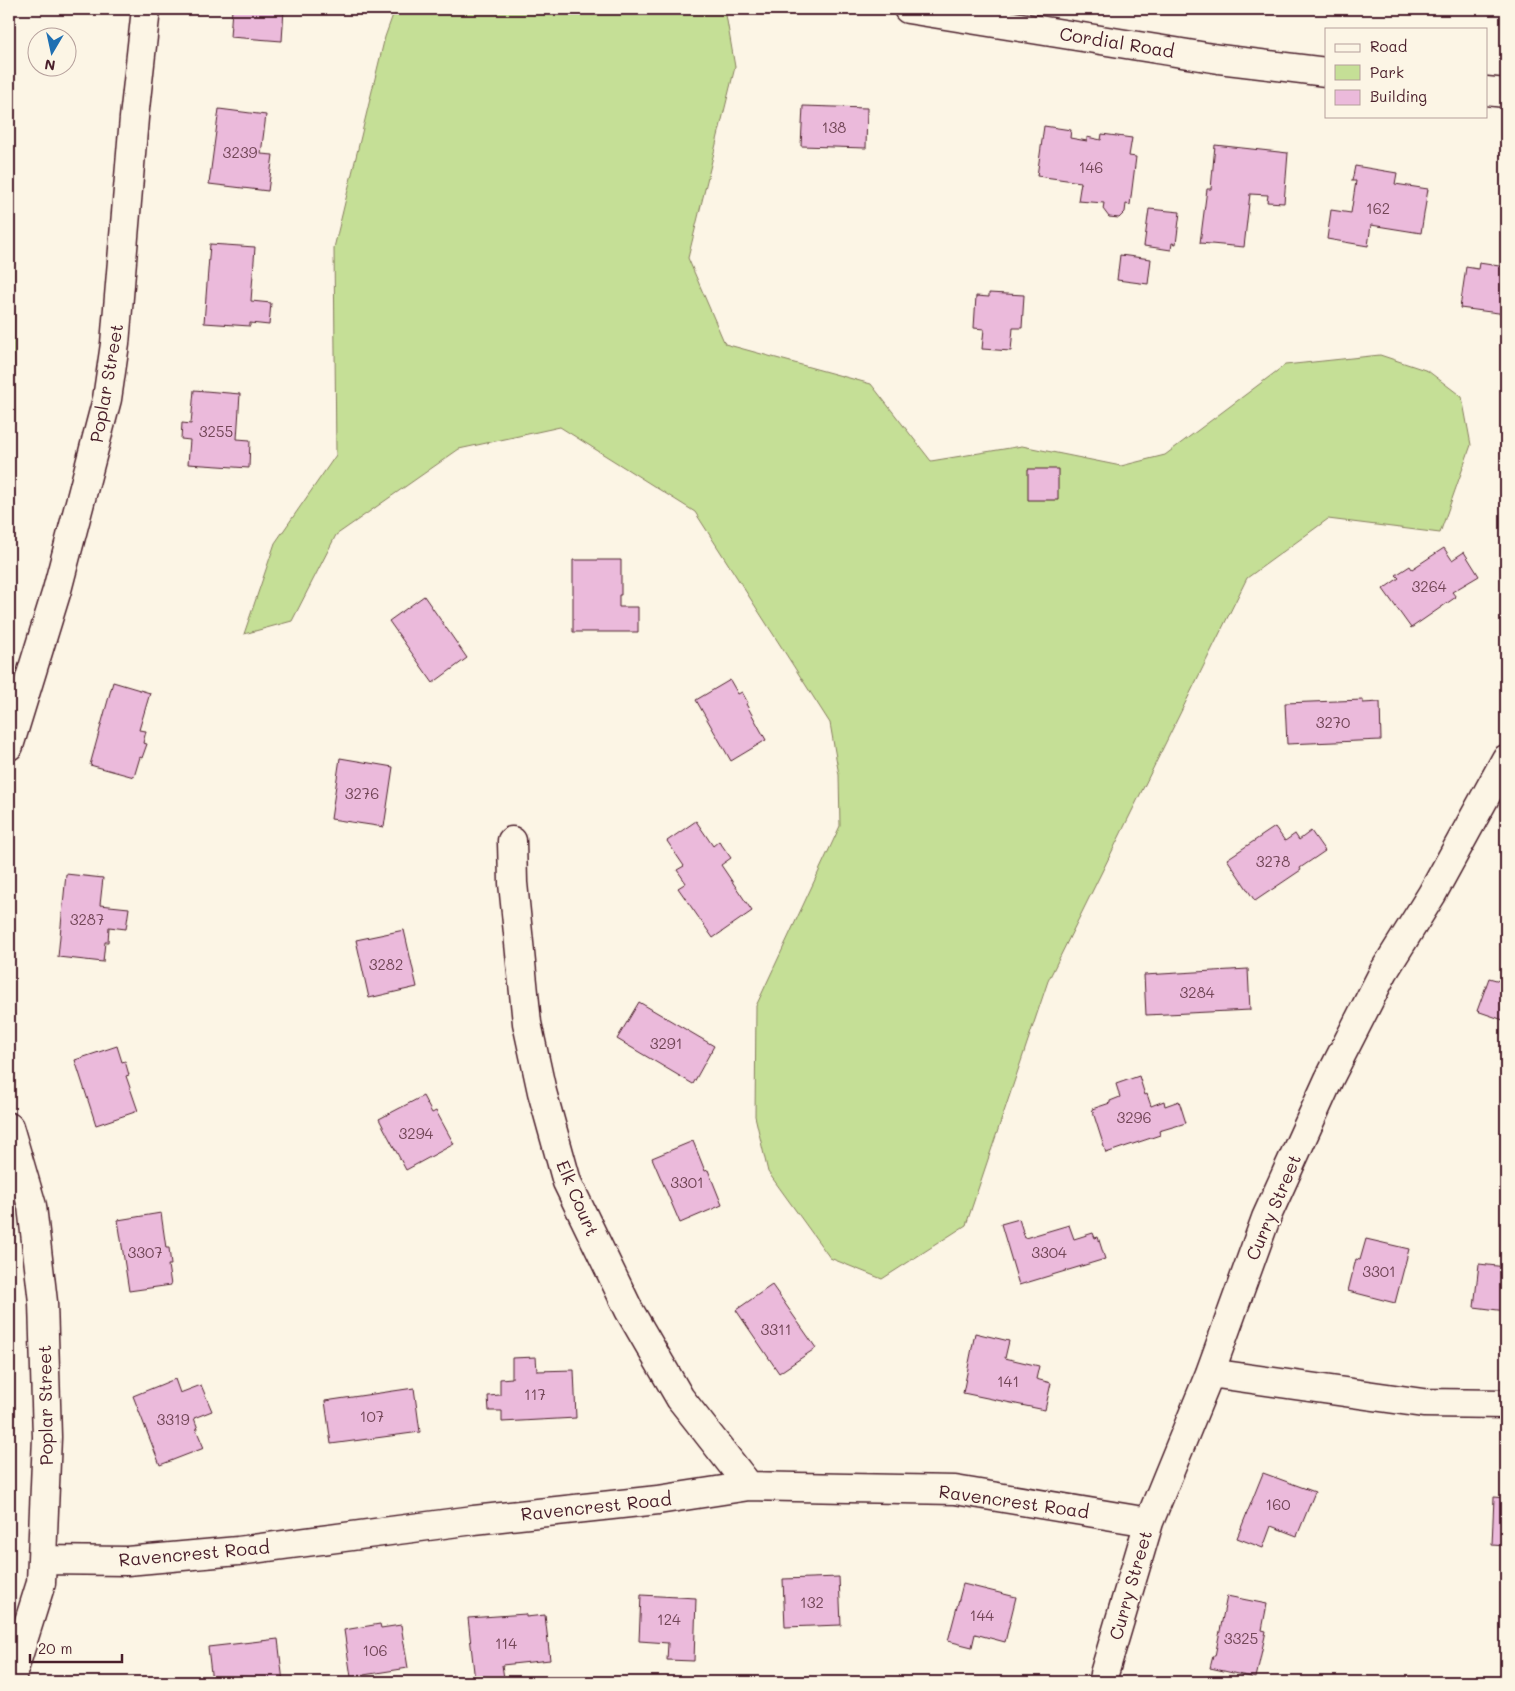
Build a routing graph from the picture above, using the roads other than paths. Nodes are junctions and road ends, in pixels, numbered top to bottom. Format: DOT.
graph roads {
  1 [pos="146,9"];
  2 [pos="908,9"];
  3 [pos="1325,72"];
  4 [pos="1488,91"];
  5 [pos="1506,93"];
  6 [pos="9,746"];
  7 [pos="1506,759"];
  8 [pos="512,840"];
  9 [pos="9,1126"];
  10 [pos="1210,1373"];
  11 [pos="1506,1404"];
  12 [pos="749,1486"];
  13 [pos="1149,1522"];
  14 [pos="42,1560"];
  15 [pos="10,1682"];
  16 [pos="1104,1682"];
  1 -- 6 [label="street, Poplar Street"];
  2 -- 3 [label="street, Cordial Road"];
  4 -- 5 [label="street"];
  7 -- 10 [label="street, Curry Street"];
  8 -- 12 [label="street, Elk Court"];
  9 -- 14 [label="street, Poplar Street"];
  10 -- 11 [label="street"];
  10 -- 13 [label="street, Curry Street"];
  12 -- 13 [label="street, Ravencrest Road"];
  12 -- 14 [label="street, Ravencrest Road"];
  13 -- 16 [label="street, Curry Street"];
  14 -- 15 [label="street, Poplar Street"];
}
